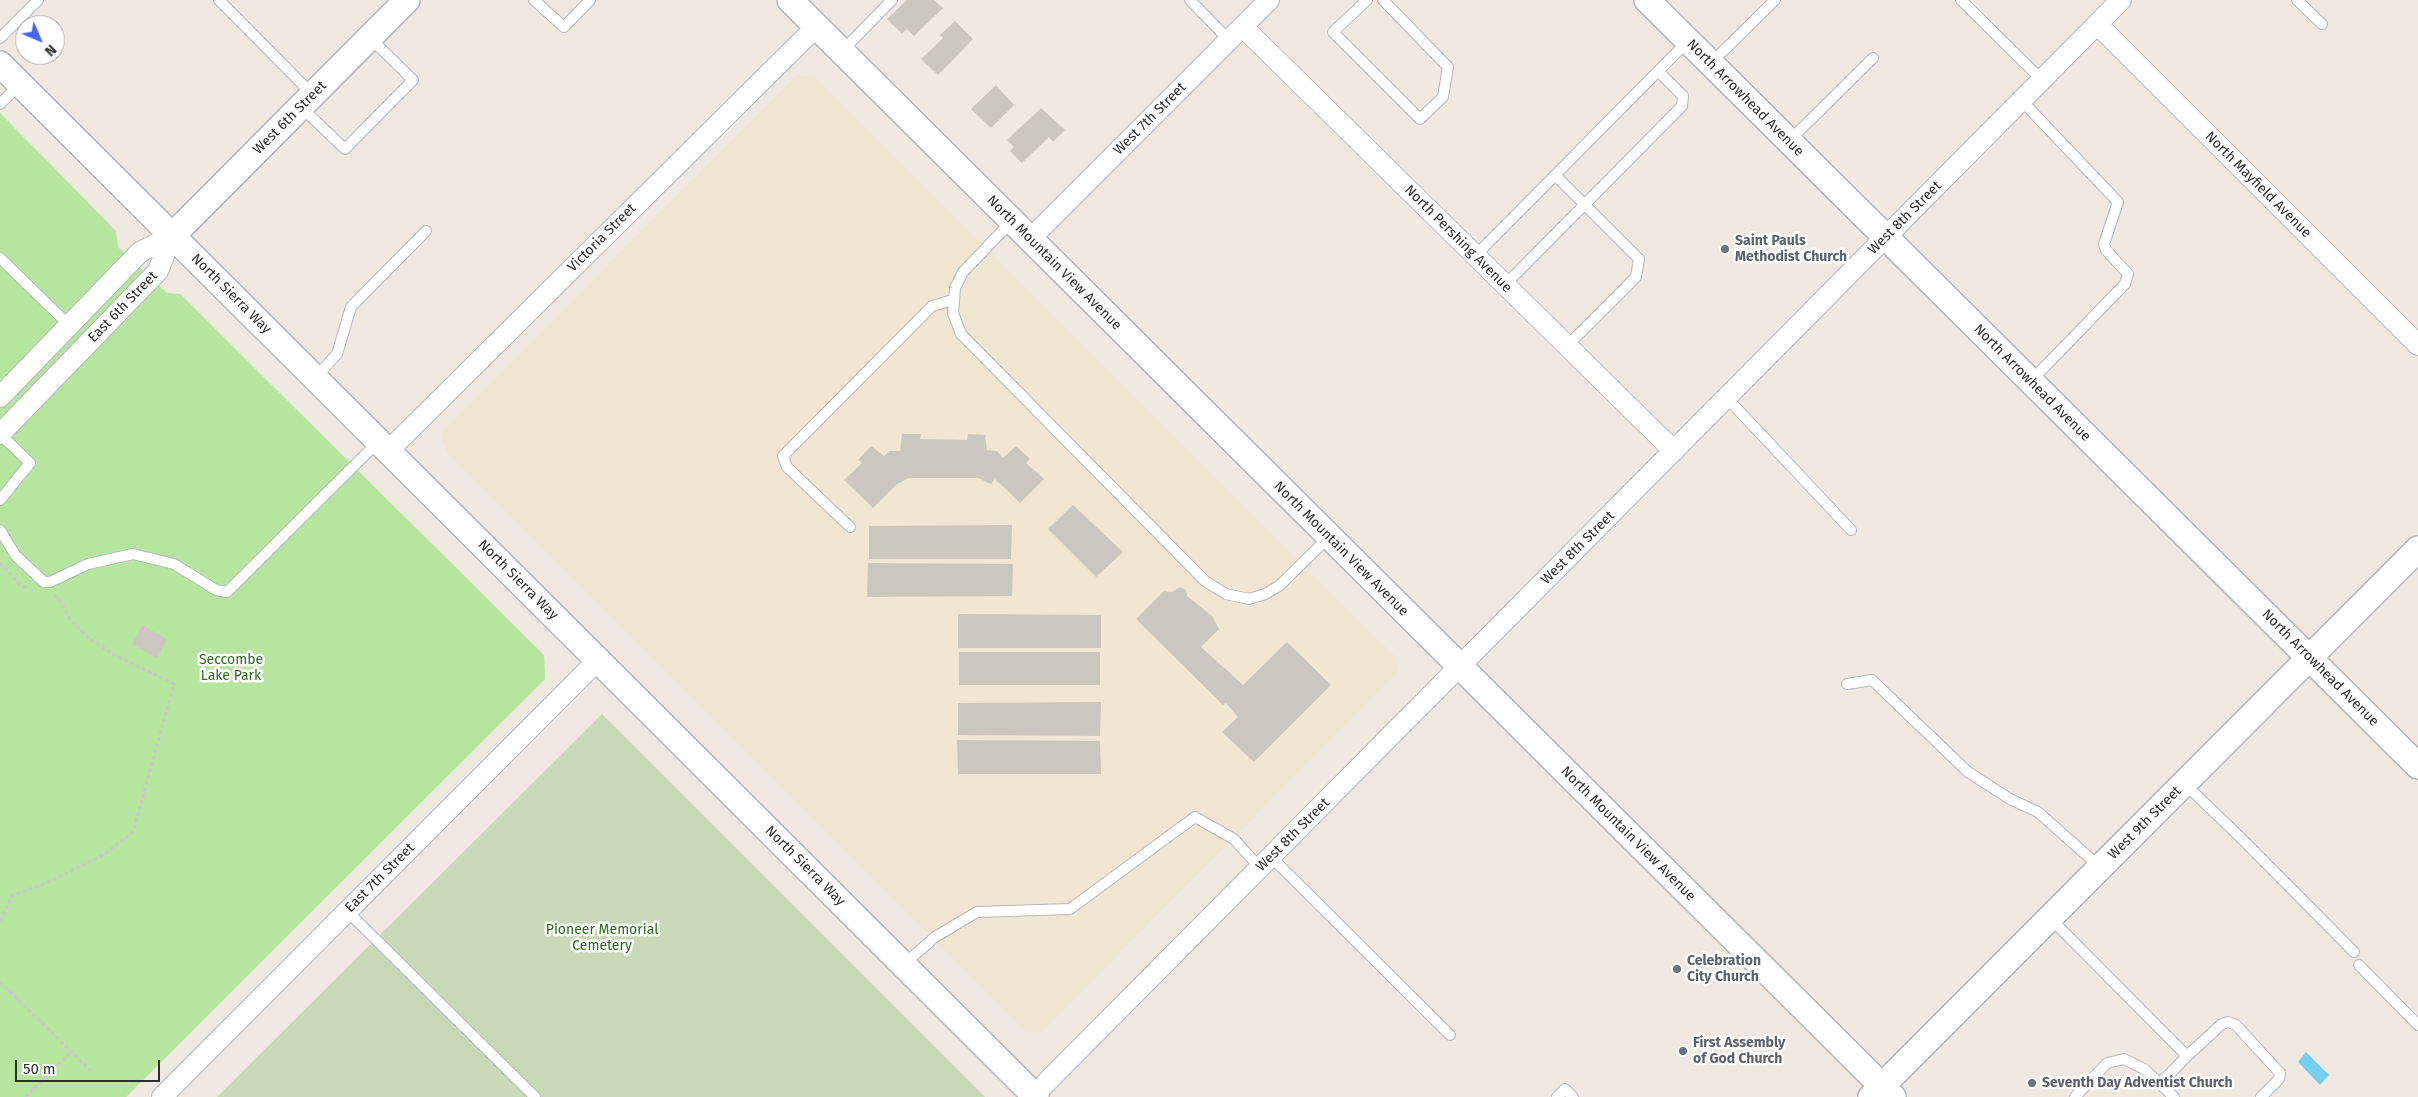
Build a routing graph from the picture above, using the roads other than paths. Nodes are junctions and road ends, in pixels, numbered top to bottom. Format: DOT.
graph roads {
  1 [pos="38,0"];
  2 [pos="219,0"];
  3 [pos="407,0"];
  4 [pos="534,0"];
  5 [pos="590,0"];
  6 [pos="790,0"];
  7 [pos="892,0"];
  8 [pos="1190,0"];
  9 [pos="1269,0"];
  10 [pos="1367,0"];
  11 [pos="1383,0"];
  12 [pos="1647,0"];
  13 [pos="1775,0"];
  14 [pos="1961,0"];
  15 [pos="2121,0"];
  16 [pos="2297,0"];
  17 [pos="2097,24"];
  18 [pos="2322,24"];
  19 [pos="817,26"];
  20 [pos="1236,34"];
  21 [pos="0,38"];
  22 [pos="370,38"];
  23 [pos="1688,41"];
  24 [pos="841,51"];
  25 [pos="1873,58"];
  26 [pos="0,64"];
  27 [pos="1710,64"];
  28 [pos="1658,71"];
  29 [pos="2042,80"];
  30 [pos="20,84"];
  31 [pos="307,101"];
  32 [pos="2022,101"];
  33 [pos="0,104"];
  34 [pos="1788,142"];
  35 [pos="1555,175"];
  36 [pos="1584,205"];
  37 [pos="1012,221"];
  38 [pos="426,231"];
  39 [pos="172,236"];
  40 [pos="1885,238"];
  41 [pos="1030,239"];
  42 [pos="1475,256"];
  43 [pos="0,258"];
  44 [pos="1505,284"];
  45 [pos="952,300"];
  46 [pos="69,325"];
  47 [pos="2418,345"];
  48 [pos="1567,346"];
  49 [pos="315,378"];
  50 [pos="2030,382"];
  51 [pos="0,397"];
  52 [pos="1727,398"];
  53 [pos="0,434"];
  54 [pos="383,446"];
  55 [pos="1674,451"];
  56 [pos="0,500"];
  57 [pos="850,527"];
  58 [pos="0,530"];
  59 [pos="1851,530"];
  60 [pos="1329,537"];
  61 [pos="2418,549"];
  62 [pos="2310,658"];
  63 [pos="598,660"];
  64 [pos="1460,667"];
  65 [pos="1847,684"];
  66 [pos="2418,766"];
  67 [pos="2184,784"];
  68 [pos="1265,863"];
  69 [pos="2100,867"];
  70 [pos="347,911"];
  71 [pos="2050,918"];
  72 [pos="2354,952"];
  73 [pos="903,965"];
  74 [pos="2359,966"];
  75 [pos="2418,1025"];
  76 [pos="1450,1035"];
  77 [pos="2187,1056"];
  78 [pos="2161,1083"];
  79 [pos="1882,1093"];
  80 [pos="1035,1096"];
  81 [pos="162,1097"];
  82 [pos="535,1097"];
  83 [pos="1557,1097"];
  84 [pos="1573,1097"];
  85 [pos="2074,1097"];
  86 [pos="2174,1097"];
  87 [pos="2261,1097"];
  1 -- 21 [label="lane"];
  2 -- 31 [label="lane"];
  3 -- 22 [label="street, West 6th Street"];
  4 -- 5 [label="lane"];
  6 -- 19 [label="street, North Mountain View Avenue"];
  7 -- 24 [label="lane"];
  8 -- 20 [label="lane"];
  9 -- 20 [label="street, West 7th Street"];
  10 -- 11 [label="lane"];
  12 -- 23 [label="street, North Arrowhead Avenue"];
  13 -- 27 [label="lane"];
  14 -- 29 [label="lane"];
  15 -- 17 [label="street, West 8th Street"];
  16 -- 18 [label="lane"];
  17 -- 29 [label="street, West 8th Street"];
  17 -- 47 [label="street, North Mayfield Avenue"];
  19 -- 24 [label="street, North Mountain View Avenue"];
  19 -- 54 [label="street, Victoria Street"];
  20 -- 41 [label="street, West 7th Street"];
  20 -- 42 [label="street, North Pershing Avenue"];
  22 -- 31 [label="street, West 6th Street"];
  22 -- 31 [label="lane"];
  23 -- 27 [label="street, North Arrowhead Avenue"];
  23 -- 28 [label="lane"];
  24 -- 37 [label="street, North Mountain View Avenue"];
  25 -- 34 [label="lane"];
  26 -- 30 [label="street, North Sierra Way"];
  27 -- 34 [label="street, North Arrowhead Avenue"];
  28 -- 35 [label="lane"];
  28 -- 36 [label="lane"];
  29 -- 32 [label="street, West 8th Street"];
  30 -- 33 [label="lane"];
  30 -- 39 [label="street, North Sierra Way"];
  31 -- 39 [label="street, West 6th Street"];
  32 -- 40 [label="street, West 8th Street"];
  32 -- 50 [label="lane"];
  34 -- 40 [label="street, North Arrowhead Avenue"];
  35 -- 36 [label="lane"];
  35 -- 42 [label="lane"];
  36 -- 44 [label="lane"];
  36 -- 48 [label="lane"];
  37 -- 41 [label="street, North Mountain View Avenue"];
  37 -- 45 [label="lane"];
  38 -- 49 [label="lane"];
  39 -- 46 [label="street, East 6th Street"];
  39 -- 49 [label="street, North Sierra Way"];
  39 -- 53 [label="street, East 6th Street"];
  40 -- 50 [label="street, North Arrowhead Avenue"];
  40 -- 52 [label="street, West 8th Street"];
  41 -- 60 [label="street, North Mountain View Avenue"];
  42 -- 44 [label="street, North Pershing Avenue"];
  43 -- 46 [label="lane"];
  44 -- 48 [label="street, North Pershing Avenue"];
  45 -- 57 [label="lane"];
  45 -- 60 [label="lane"];
  46 -- 51 [label="street, East 6th Street"];
  48 -- 55 [label="street, North Pershing Avenue"];
  49 -- 54 [label="street, North Sierra Way"];
  50 -- 62 [label="street, North Arrowhead Avenue"];
  52 -- 55 [label="street, West 8th Street"];
  52 -- 59 [label="lane"];
  53 -- 56 [label="lane"];
  54 -- 58 [label="lane"];
  54 -- 63 [label="street, North Sierra Way"];
  55 -- 64 [label="street, West 8th Street"];
  60 -- 64 [label="street, North Mountain View Avenue"];
  61 -- 62 [label="street, West 9th Street"];
  62 -- 66 [label="street, North Arrowhead Avenue"];
  62 -- 67 [label="street, West 9th Street"];
  63 -- 70 [label="street, East 7th Street"];
  63 -- 73 [label="street, North Sierra Way"];
  64 -- 68 [label="street, West 8th Street"];
  64 -- 79 [label="street, North Mountain View Avenue"];
  65 -- 69 [label="lane"];
  67 -- 69 [label="street, West 9th Street"];
  67 -- 72 [label="lane"];
  68 -- 73 [label="lane"];
  68 -- 76 [label="lane"];
  68 -- 80 [label="street, West 8th Street"];
  69 -- 71 [label="street, West 9th Street"];
  70 -- 81 [label="street, East 7th Street"];
  70 -- 82 [label="lane"];
  71 -- 77 [label="lane"];
  71 -- 79 [label="street, West 9th Street"];
  73 -- 80 [label="street, North Sierra Way"];
  74 -- 75 [label="lane"];
  77 -- 78 [label="lane"];
  77 -- 87 [label="lane"];
  78 -- 85 [label="lane"];
  78 -- 86 [label="lane"];
  83 -- 84 [label="lane"];
}
